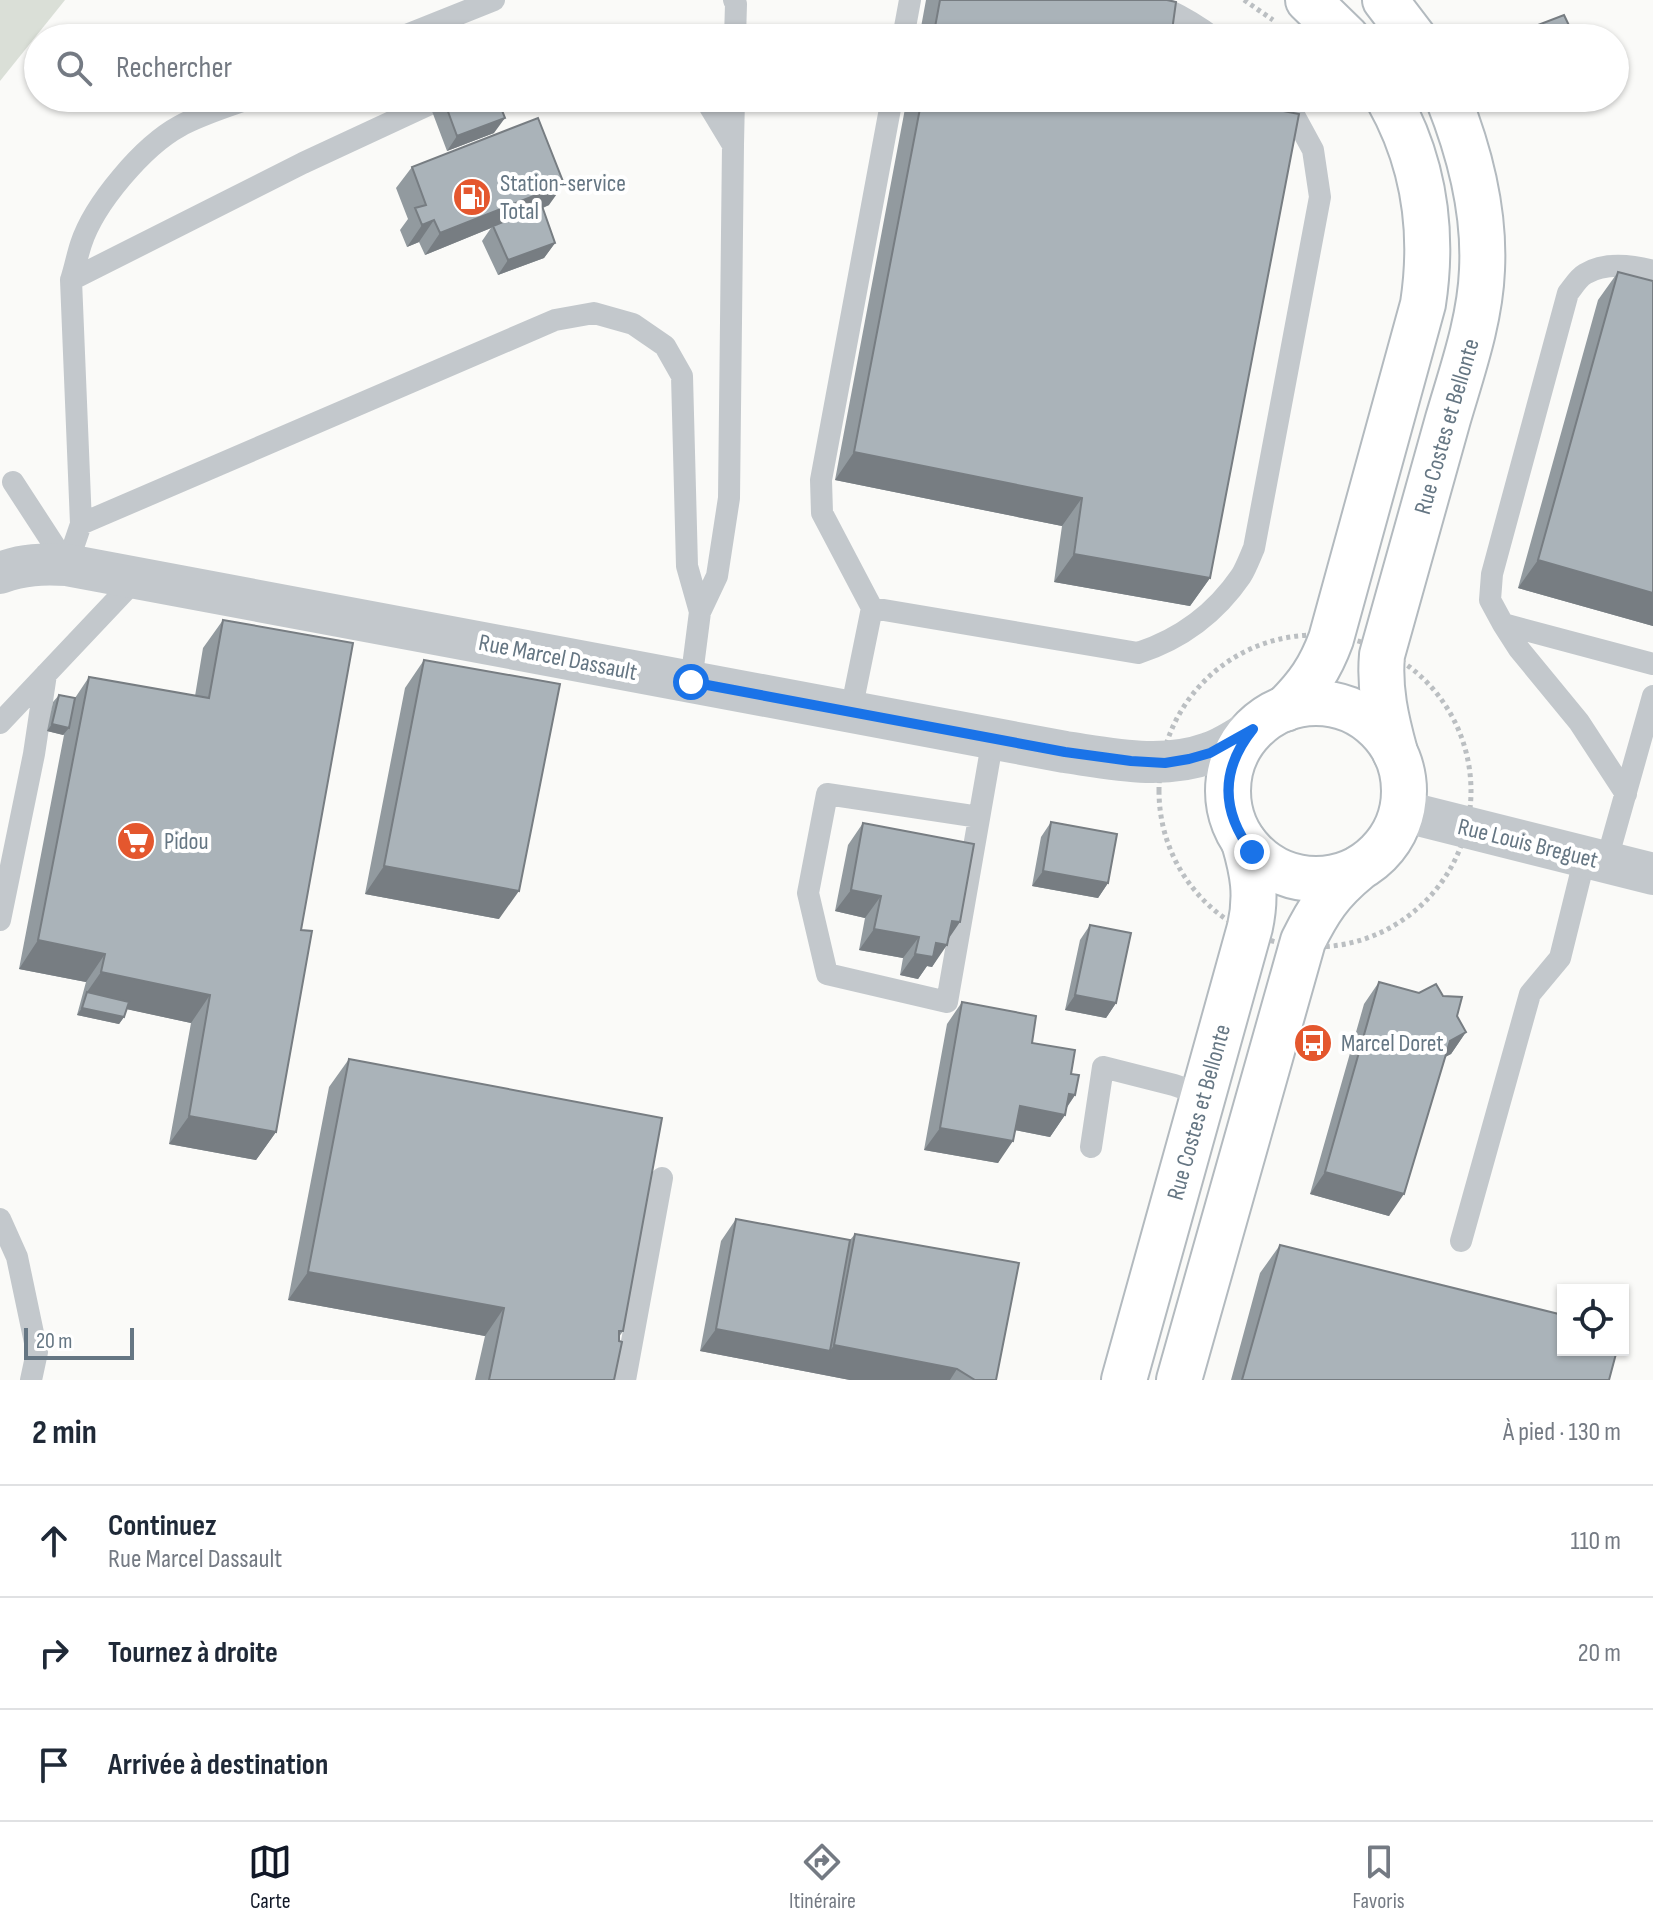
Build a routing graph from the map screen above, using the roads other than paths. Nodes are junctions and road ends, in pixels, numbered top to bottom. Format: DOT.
graph roads {
  1 [pos="494,0"];
  2 [pos="910,0"];
  3 [pos="1144,0"];
  4 [pos="1308,0"];
  5 [pos="1385,0"];
  6 [pos="735,1"];
  7 [pos="434,24"];
  8 [pos="735,24"];
  9 [pos="906,24"];
  10 [pos="1193,24"];
  11 [pos="1333,24"];
  12 [pos="1403,24"];
  13 [pos="214,112"];
  14 [pos="413,112"];
  15 [pos="713,112"];
  16 [pos="734,112"];
  17 [pos="889,112"];
  18 [pos="1292,112"];
  19 [pos="1394,112"];
  20 [pos="1453,112"];
  21 [pos="733,145"];
  22 [pos="1653,271"];
  23 [pos="71,280"];
  24 [pos="13,482"];
  25 [pos="81,524"];
  26 [pos="67,565"];
  27 [pos="0,573"];
  28 [pos="137,578"];
  29 [pos="872,608"];
  30 [pos="700,612"];
  31 [pos="1503,624"];
  32 [pos="1653,664"];
  33 [pos="46,674"];
  34 [pos="691,682"];
  35 [pos="1653,696"];
  36 [pos="851,711"];
  37 [pos="1269,719"];
  38 [pos="0,723"];
  39 [pos="993,738"];
  40 [pos="1395,752"];
  41 [pos="1626,794"];
  42 [pos="1402,811"];
  43 [pos="979,817"];
  44 [pos="1244,842"];
  45 [pos="1596,860"];
  46 [pos="1358,869"];
  47 [pos="1653,874"];
  48 [pos="0,920"];
  49 [pos="1276,934"];
  50 [pos="1203,1095"];
  51 [pos="1091,1147"];
  52 [pos="662,1178"];
  53 [pos="0,1219"];
  54 [pos="1461,1241"];
  55 [pos="31,1380"];
  56 [pos="625,1380"];
  57 [pos="1124,1380"];
  58 [pos="1179,1380"];
  1 -- 7 [label="lane"];
  2 -- 9 [label="lane"];
  3 -- 10 [label="lane"];
  4 -- 11 [label="main road"];
  5 -- 12 [label="main road"];
  6 -- 8 [label="lane"];
  13 -- 23 [label="lane"];
  14 -- 23 [label="lane"];
  15 -- 21 [label="lane"];
  16 -- 21 [label="lane"];
  17 -- 29 [label="lane"];
  18 -- 29 [label="lane"];
  19 -- 37 [label="main road"];
  20 -- 40 [label="main road, Rue Costes et Bellonte"];
  21 -- 30 [label="lane"];
  22 -- 31 [label="lane"];
  23 -- 25 [label="lane"];
  24 -- 26 [label="lane"];
  25 -- 26 [label="lane"];
  25 -- 30 [label="lane"];
  26 -- 27 [label="street, Rue Marcel Dassault"];
  26 -- 28 [label="street, Rue Marcel Dassault"];
  28 -- 33 [label="lane"];
  28 -- 34 [label="street, Rue Marcel Dassault"];
  29 -- 36 [label="lane"];
  30 -- 34 [label="lane"];
  31 -- 32 [label="lane"];
  31 -- 41 [label="lane"];
  33 -- 38 [label="lane"];
  33 -- 48 [label="lane"];
  34 -- 36 [label="street, Rue Marcel Dassault"];
  35 -- 41 [label="lane"];
  36 -- 39 [label="street, Rue Marcel Dassault"];
  37 -- 39 [label="street, Rue Marcel Dassault"];
  37 -- 40 [label="main road"];
  37 -- 44 [label="main road"];
  39 -- 43 [label="lane"];
  40 -- 42 [label="main road"];
  41 -- 45 [label="lane"];
  42 -- 45 [label="street, Rue Louis Breguet"];
  42 -- 46 [label="main road"];
  43 -- 43 [label="lane"];
  44 -- 46 [label="main road"];
  44 -- 49 [label="main road, Rue Costes et Bellonte"];
  45 -- 47 [label="street, Rue Louis Breguet"];
  45 -- 54 [label="lane"];
  46 -- 49 [label="main road, Rue Costes et Bellonte"];
  49 -- 50 [label="main road, Rue Costes et Bellonte"];
  49 -- 58 [label="main road, Rue Costes et Bellonte"];
  50 -- 51 [label="lane"];
  50 -- 57 [label="main road, Rue Costes et Bellonte"];
  52 -- 56 [label="lane"];
  53 -- 55 [label="lane"];
}
